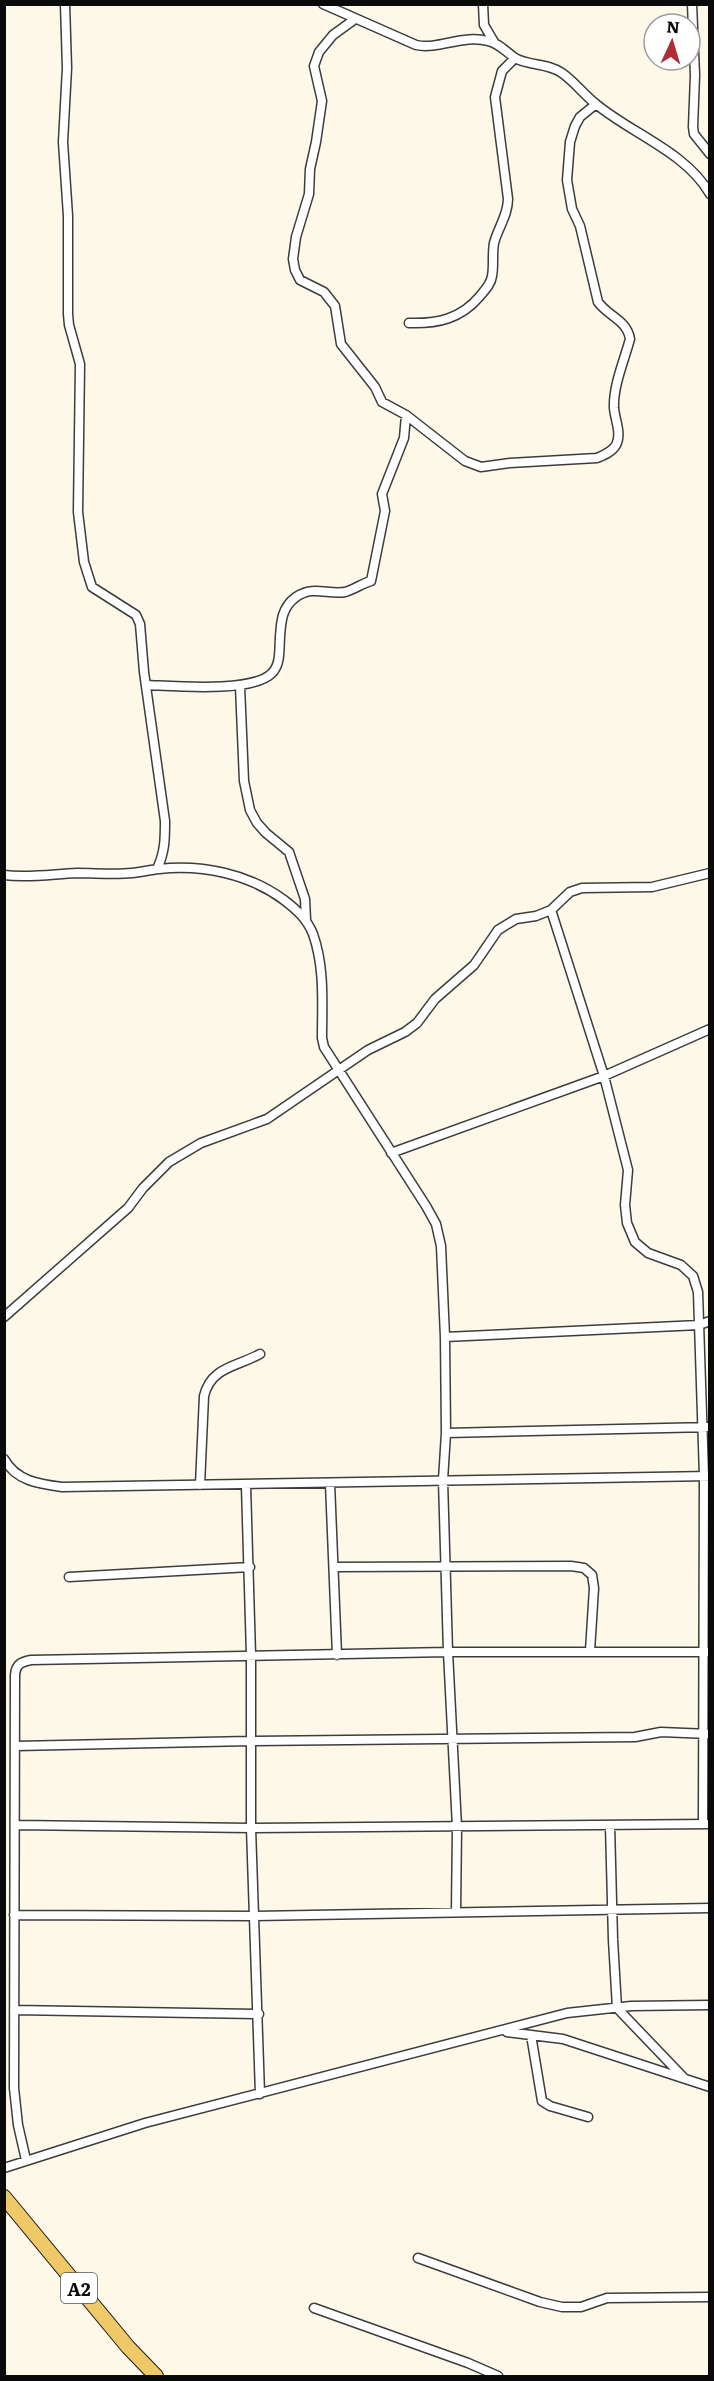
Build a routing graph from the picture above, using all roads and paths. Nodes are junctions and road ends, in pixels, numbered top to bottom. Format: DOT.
graph roads {
  1 [pos="65,4"];
  2 [pos="323,4"];
  3 [pos="483,4"];
  4 [pos="692,4"];
  5 [pos="355,19"];
  6 [pos="494,42"];
  7 [pos="515,58"];
  8 [pos="596,104"];
  9 [pos="710,154"];
  10 [pos="710,194"];
  11 [pos="409,323"];
  12 [pos="406,415"];
  13 [pos="146,686"];
  14 [pos="240,686"];
  15 [pos="157,869"];
  16 [pos="710,873"];
  17 [pos="4,875"];
  18 [pos="551,910"];
  19 [pos="306,921"];
  20 [pos="710,1029"];
  21 [pos="338,1070"];
  22 [pos="604,1076"];
  23 [pos="391,1153"];
  24 [pos="4,1317"];
  25 [pos="710,1321"];
  26 [pos="699,1324"];
  27 [pos="446,1337"];
  28 [pos="260,1354"];
  29 [pos="706,1427"];
  30 [pos="446,1433"];
  31 [pos="4,1459"];
  32 [pos="707,1476"];
  33 [pos="443,1480"];
  34 [pos="330,1483"];
  35 [pos="200,1485"];
  36 [pos="246,1486"];
  37 [pos="446,1566"];
  38 [pos="250,1567"];
  39 [pos="335,1567"];
  40 [pos="69,1577"];
  41 [pos="590,1651"];
  42 [pos="448,1652"];
  43 [pos="706,1652"];
  44 [pos="337,1654"];
  45 [pos="251,1655"];
  46 [pos="707,1734"];
  47 [pos="452,1740"];
  48 [pos="250,1741"];
  49 [pos="16,1746"];
  50 [pos="706,1824"];
  51 [pos="15,1825"];
  52 [pos="610,1825"];
  53 [pos="457,1827"];
  54 [pos="251,1828"];
  55 [pos="710,1908"];
  56 [pos="612,1909"];
  57 [pos="456,1912"];
  58 [pos="14,1916"];
  59 [pos="255,1916"];
  60 [pos="710,2005"];
  61 [pos="617,2007"];
  62 [pos="14,2010"];
  63 [pos="259,2014"];
  64 [pos="500,2031"];
  65 [pos="531,2035"];
  66 [pos="684,2078"];
  67 [pos="710,2087"];
  68 [pos="260,2094"];
  69 [pos="588,2116"];
  70 [pos="27,2160"];
  71 [pos="4,2168"];
  72 [pos="4,2197"];
  73 [pos="418,2258"];
  74 [pos="710,2297"];
  75 [pos="314,2308"];
  76 [pos="156,2376"];
  77 [pos="498,2376"];
  1 -- 13 [label="street"];
  2 -- 5 [label="street"];
  3 -- 6 [label="street"];
  4 -- 9 [label="street"];
  5 -- 6 [label="street"];
  5 -- 12 [label="street"];
  6 -- 7 [label="street"];
  7 -- 8 [label="street"];
  7 -- 11 [label="street"];
  8 -- 10 [label="street"];
  8 -- 12 [label="street"];
  12 -- 14 [label="street"];
  13 -- 14 [label="street"];
  13 -- 15 [label="street"];
  14 -- 19 [label="street"];
  15 -- 17 [label="street"];
  15 -- 19 [label="street"];
  16 -- 18 [label="street"];
  18 -- 21 [label="street"];
  18 -- 22 [label="street"];
  19 -- 21 [label="street"];
  20 -- 22 [label="street"];
  21 -- 23 [label="street"];
  21 -- 24 [label="street"];
  22 -- 23 [label="street"];
  22 -- 26 [label="street"];
  23 -- 27 [label="street"];
  25 -- 26 [label="street"];
  26 -- 27 [label="street"];
  26 -- 29 [label="street"];
  27 -- 30 [label="street"];
  28 -- 35 [label="street"];
  29 -- 30 [label="street"];
  29 -- 32 [label="street"];
  30 -- 33 [label="street"];
  31 -- 35 [label="street"];
  32 -- 33 [label="street"];
  32 -- 43 [label="street"];
  33 -- 34 [label="street"];
  33 -- 37 [label="street"];
  34 -- 36 [label="street"];
  34 -- 39 [label="street"];
  35 -- 36 [label="street"];
  36 -- 38 [label="street"];
  37 -- 39 [label="street"];
  37 -- 41 [label="street"];
  37 -- 42 [label="street"];
  38 -- 40 [label="street"];
  38 -- 45 [label="street"];
  39 -- 44 [label="street"];
  41 -- 42 [label="street"];
  41 -- 43 [label="street"];
  42 -- 44 [label="street"];
  42 -- 47 [label="street"];
  43 -- 46 [label="street"];
  44 -- 45 [label="street"];
  45 -- 48 [label="street"];
  45 -- 49 [label="street"];
  46 -- 47 [label="street"];
  46 -- 50 [label="street"];
  47 -- 48 [label="street"];
  47 -- 53 [label="street"];
  48 -- 49 [label="street"];
  48 -- 54 [label="street"];
  49 -- 51 [label="street"];
  50 -- 52 [label="street"];
  51 -- 54 [label="street"];
  51 -- 58 [label="street"];
  52 -- 53 [label="street"];
  52 -- 56 [label="street"];
  53 -- 54 [label="street"];
  53 -- 57 [label="street"];
  54 -- 59 [label="street"];
  55 -- 56 [label="street"];
  56 -- 57 [label="street"];
  56 -- 61 [label="street"];
  57 -- 59 [label="street"];
  58 -- 59 [label="street"];
  58 -- 62 [label="street"];
  59 -- 63 [label="street"];
  60 -- 61 [label="street"];
  61 -- 64 [label="street"];
  61 -- 66 [label="street"];
  62 -- 63 [label="street"];
  62 -- 70 [label="street"];
  63 -- 68 [label="street"];
  64 -- 65 [label="street"];
  64 -- 68 [label="street"];
  65 -- 66 [label="street"];
  65 -- 69 [label="street"];
  66 -- 67 [label="street"];
  68 -- 70 [label="street"];
  70 -- 71 [label="street"];
  72 -- 76 [label="main road, A2"];
  73 -- 74 [label="street"];
  75 -- 77 [label="street"];
}
